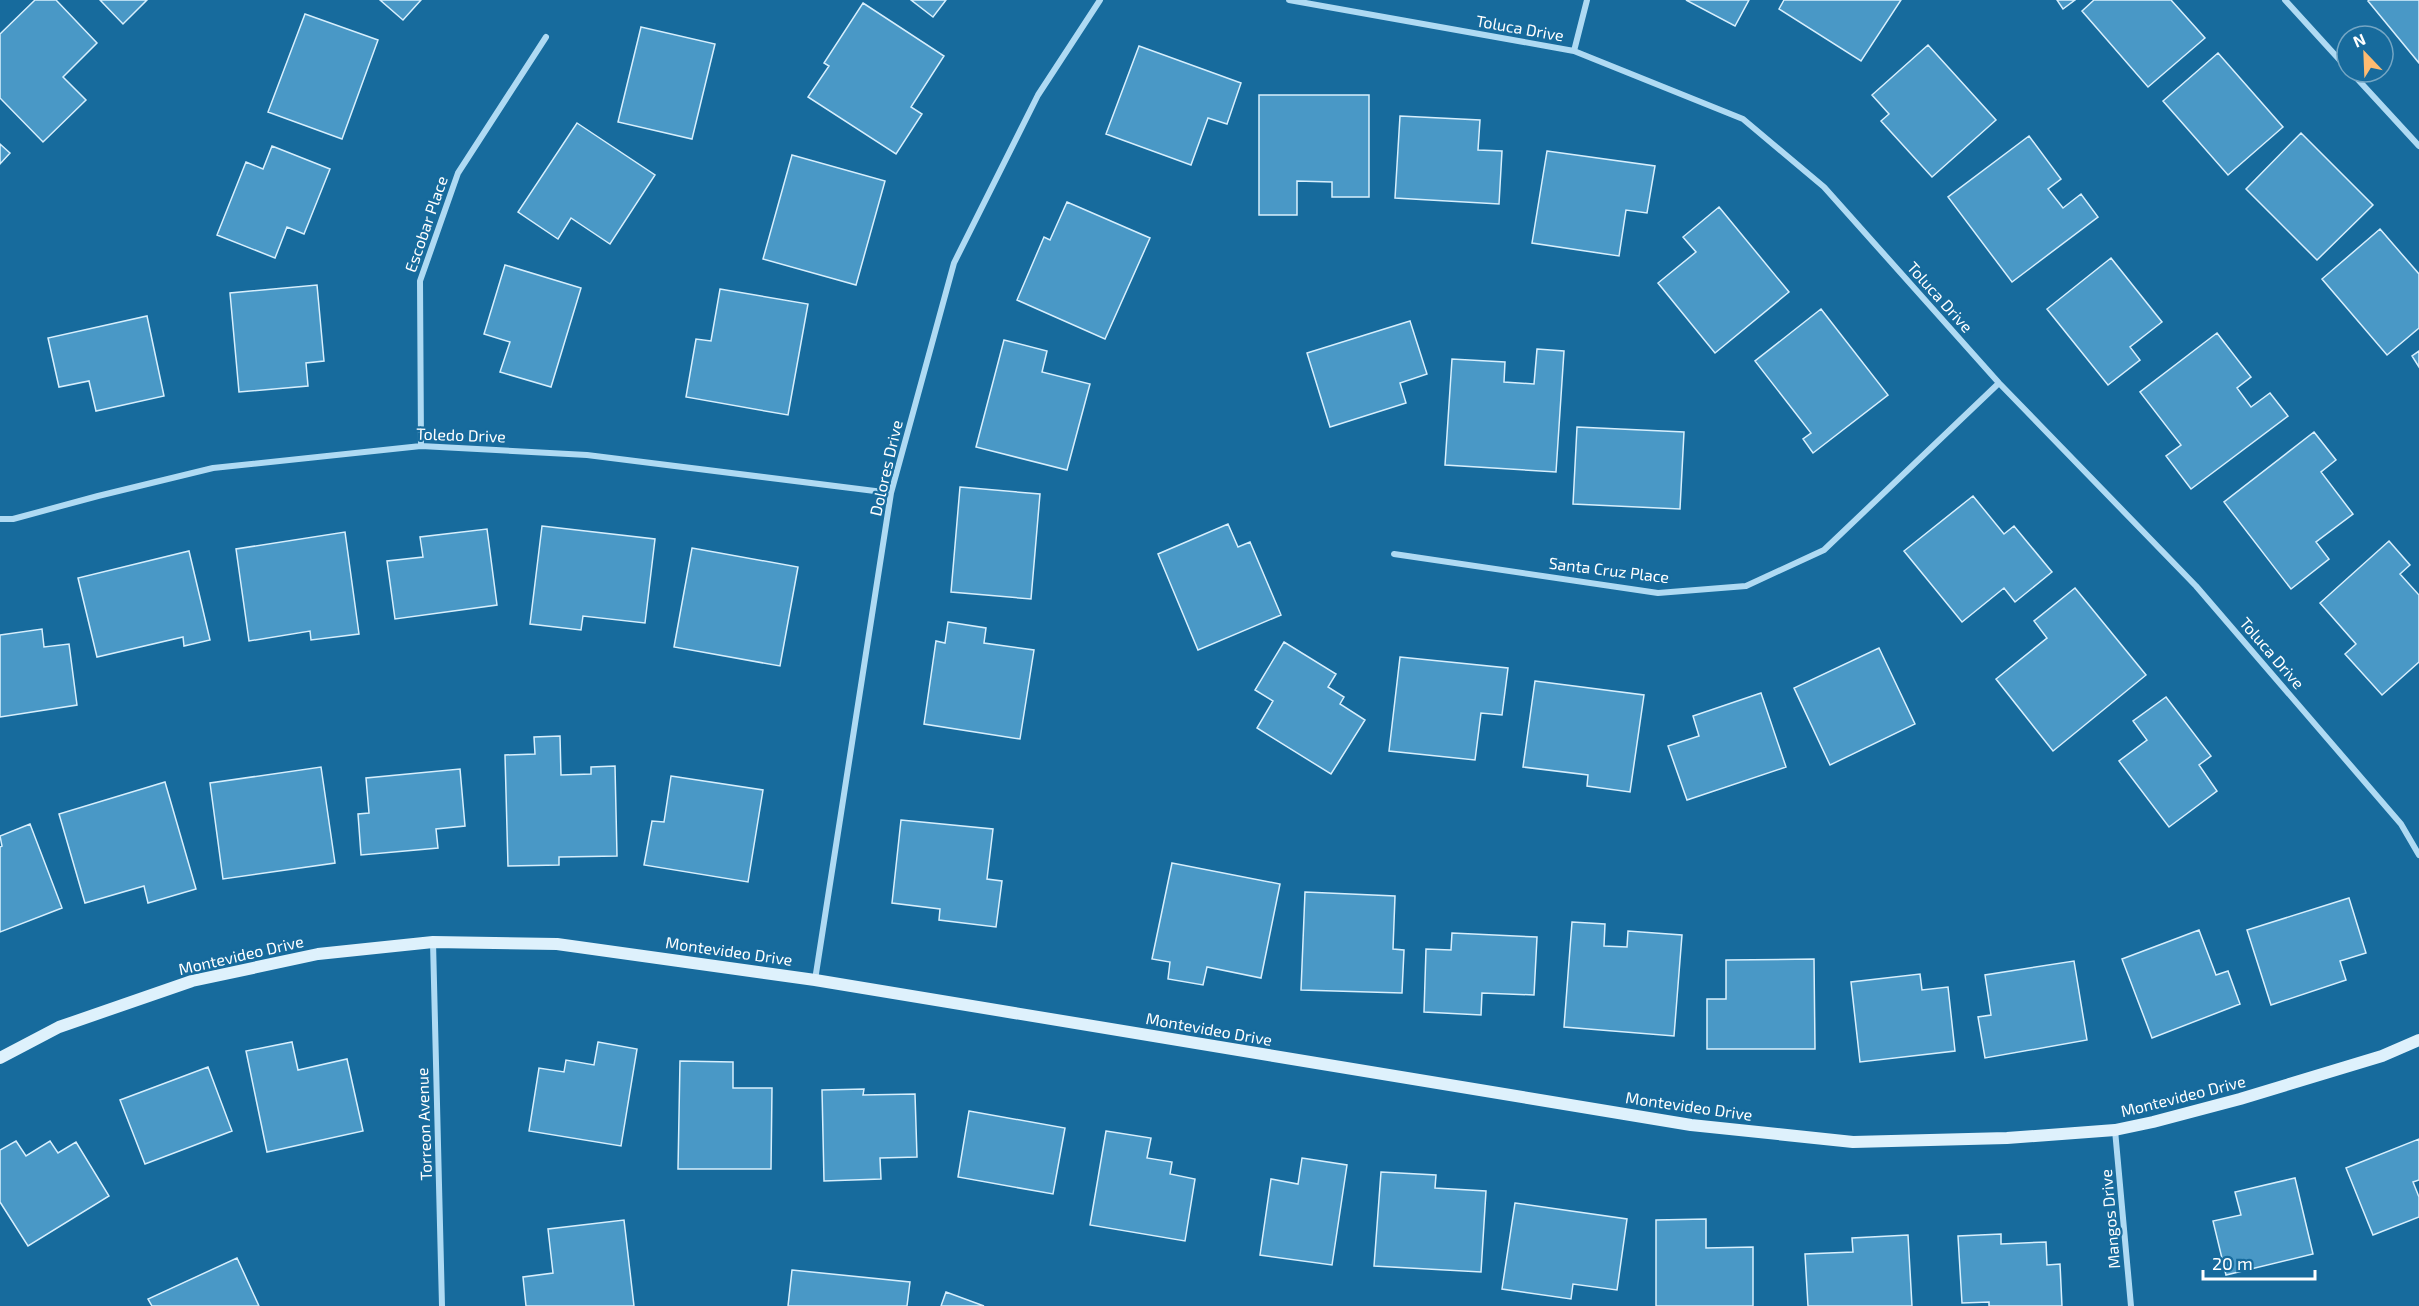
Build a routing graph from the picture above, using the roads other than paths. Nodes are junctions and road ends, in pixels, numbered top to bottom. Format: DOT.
graph roads {
  1 [pos="1100,0"];
  2 [pos="1289,0"];
  3 [pos="1587,0"];
  4 [pos="2285,0"];
  5 [pos="546,37"];
  6 [pos="1574,51"];
  7 [pos="2335,55"];
  8 [pos="2362,84"];
  9 [pos="2419,146"];
  10 [pos="1999,383"];
  11 [pos="422,446"];
  12 [pos="891,493"];
  13 [pos="0,519"];
  14 [pos="1394,554"];
  15 [pos="2419,855"];
  16 [pos="433,942"];
  17 [pos="815,980"];
  18 [pos="2419,1040"];
  19 [pos="0,1058"];
  20 [pos="2115,1130"];
  21 [pos="442,1306"];
  22 [pos="2131,1306"];
  1 -- 12 [label="street, Dolores Drive"];
  2 -- 6 [label="street, Toluca Drive"];
  3 -- 6 [label="street"];
  4 -- 7 [label="street"];
  5 -- 11 [label="street, Escobar Place"];
  6 -- 10 [label="street, Toluca Drive"];
  8 -- 9 [label="street"];
  10 -- 14 [label="street, Santa Cruz Place"];
  10 -- 15 [label="street, Toluca Drive"];
  11 -- 12 [label="street, Toledo Drive"];
  11 -- 13 [label="street, Toledo Drive"];
  12 -- 17 [label="street, Dolores Drive"];
  16 -- 17 [label="street, Montevideo Drive"];
  16 -- 19 [label="street, Montevideo Drive"];
  16 -- 21 [label="street, Torreon Avenue"];
  17 -- 20 [label="street, Montevideo Drive"];
  18 -- 20 [label="street, Montevideo Drive"];
  20 -- 22 [label="street, Mangos Drive"];
}
